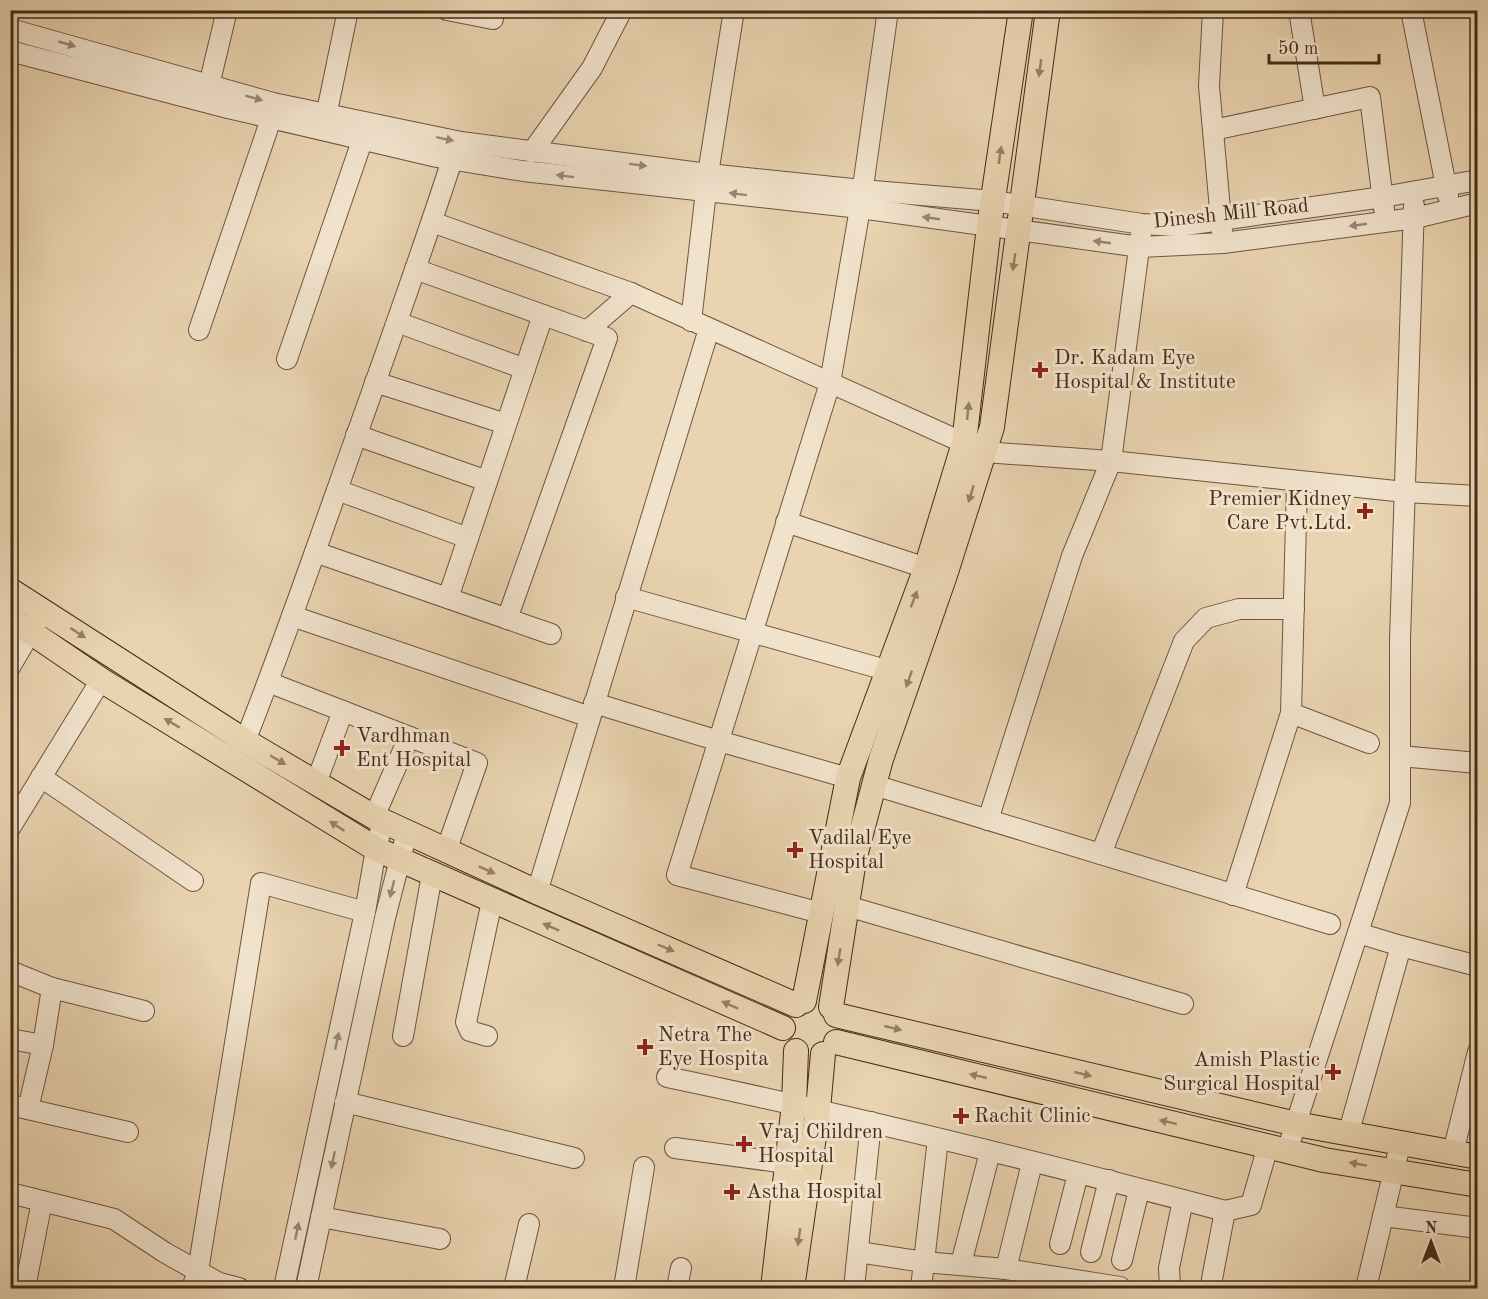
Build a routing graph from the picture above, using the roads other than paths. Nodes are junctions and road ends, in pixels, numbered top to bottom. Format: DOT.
graph roads {
  1 [pos="226,10"];
  2 [pos="348,10"];
  3 [pos="447,10"];
  4 [pos="622,10"];
  5 [pos="734,10"];
  6 [pos="888,10"];
  7 [pos="1021,10"];
  8 [pos="1048,10"];
  9 [pos="1213,10"];
  10 [pos="1299,10"];
  11 [pos="1411,10"];
  12 [pos="493,19"];
  13 [pos="10,29"];
  14 [pos="10,51"];
  15 [pos="207,94"];
  16 [pos="1315,109"];
  17 [pos="270,119"];
  18 [pos="325,124"];
  19 [pos="1213,130"];
  20 [pos="362,141"];
  21 [pos="532,152"];
  22 [pos="452,160"];
  23 [pos="1478,180"];
  24 [pos="707,182"];
  25 [pos="1446,185"];
  26 [pos="1413,191"];
  27 [pos="1383,197"];
  28 [pos="861,199"];
  29 [pos="993,201"];
  30 [pos="1478,203"];
  31 [pos="1022,206"];
  32 [pos="1450,209"];
  33 [pos="1415,218"];
  34 [pos="1221,220"];
  35 [pos="1386,221"];
  36 [pos="432,222"];
  37 [pos="1142,224"];
  38 [pos="989,226"];
  39 [pos="1018,230"];
  40 [pos="1223,243"];
  41 [pos="1140,247"];
  42 [pos="415,269"];
  43 [pos="630,293"];
  44 [pos="543,315"];
  45 [pos="691,321"];
  46 [pos="397,322"];
  47 [pos="709,328"];
  48 [pos="199,330"];
  49 [pos="587,331"];
  50 [pos="287,359"];
  51 [pos="525,369"];
  52 [pos="375,382"];
  53 [pos="830,383"];
  54 [pos="506,424"];
  55 [pos="356,435"];
  56 [pos="974,448"];
  57 [pos="1112,461"];
  58 [pos="487,481"];
  59 [pos="1297,482"];
  60 [pos="337,490"];
  61 [pos="1405,492"];
  62 [pos="1478,496"];
  63 [pos="786,522"];
  64 [pos="468,538"];
  65 [pos="315,552"];
  66 [pos="926,568"];
  67 [pos="10,591"];
  68 [pos="626,597"];
  69 [pos="448,598"];
  70 [pos="1294,609"];
  71 [pos="43,611"];
  72 [pos="292,616"];
  73 [pos="10,618"];
  74 [pos="507,619"];
  75 [pos="30,632"];
  76 [pos="752,633"];
  77 [pos="551,634"];
  78 [pos="10,667"];
  79 [pos="886,670"];
  80 [pos="101,680"];
  81 [pos="268,682"];
  82 [pos="592,710"];
  83 [pos="343,711"];
  84 [pos="1291,713"];
  85 [pos="409,737"];
  86 [pos="245,741"];
  87 [pos="719,741"];
  88 [pos="1369,743"];
  89 [pos="1400,756"];
  90 [pos="1478,762"];
  91 [pos="41,777"];
  92 [pos="848,778"];
  93 [pos="316,783"];
  94 [pos="874,785"];
  95 [pos="379,819"];
  96 [pos="988,820"];
  97 [pos="10,828"];
  98 [pos="407,832"];
  99 [pos="376,849"];
  100 [pos="446,851"];
  101 [pos="1101,854"];
  102 [pos="399,860"];
  103 [pos="432,875"];
  104 [pos="193,881"];
  105 [pos="537,892"];
  106 [pos="1233,895"];
  107 [pos="492,901"];
  108 [pos="848,906"];
  109 [pos="365,912"];
  110 [pos="821,913"];
  111 [pos="1330,924"];
  112 [pos="1358,933"];
  113 [pos="1401,946"];
  114 [pos="1478,966"];
  115 [pos="10,970"];
  116 [pos="52,988"];
  117 [pos="800,1003"];
  118 [pos="1183,1004"];
  119 [pos="144,1011"];
  120 [pos="834,1011"];
  121 [pos="783,1028"];
  122 [pos="403,1036"];
  123 [pos="486,1036"];
  124 [pos="10,1039"];
  125 [pos="43,1045"];
  126 [pos="829,1048"];
  127 [pos="796,1052"];
  128 [pos="1478,1052"];
  129 [pos="666,1077"];
  130 [pos="345,1102"];
  131 [pos="794,1104"];
  132 [pos="19,1107"];
  133 [pos="818,1109"];
  134 [pos="872,1122"];
  135 [pos="1296,1124"];
  136 [pos="128,1132"];
  137 [pos="1348,1135"];
  138 [pos="938,1139"];
  139 [pos="1400,1145"];
  140 [pos="675,1148"];
  141 [pos="1278,1148"];
  142 [pos="990,1152"];
  143 [pos="1453,1152"];
  144 [pos="1478,1157"];
  145 [pos="574,1158"];
  146 [pos="786,1163"];
  147 [pos="1032,1163"];
  148 [pos="644,1167"];
  149 [pos="1394,1172"];
  150 [pos="1078,1174"];
  151 [pos="1109,1180"];
  152 [pos="1478,1185"];
  153 [pos="1139,1190"];
  154 [pos="10,1193"];
  155 [pos="1183,1200"];
  156 [pos="42,1201"];
  157 [pos="1225,1211"];
  158 [pos="1383,1216"];
  159 [pos="321,1217"];
  160 [pos="529,1224"];
  161 [pos="1478,1228"];
  162 [pos="440,1239"];
  163 [pos="1060,1244"];
  164 [pos="858,1252"];
  165 [pos="1091,1252"];
  166 [pos="1122,1260"];
  167 [pos="924,1262"];
  168 [pos="961,1264"];
  169 [pos="681,1268"];
  170 [pos="1006,1269"];
  171 [pos="1212,1279"];
  172 [pos="195,1280"];
  173 [pos="1120,1287"];
  174 [pos="25,1288"];
  175 [pos="239,1288"];
  176 [pos="284,1288"];
  177 [pos="306,1288"];
  178 [pos="514,1288"];
  179 [pos="624,1288"];
  180 [pos="677,1288"];
  181 [pos="773,1288"];
  182 [pos="792,1288"];
  183 [pos="854,1288"];
  184 [pos="921,1288"];
  185 [pos="1170,1288"];
  186 [pos="1366,1288"];
  1 -- 15 [label="street"];
  2 -- 18 [label="street"];
  3 -- 12 [label="street"];
  4 -- 21 [label="street"];
  5 -- 24 [label="street"];
  6 -- 28 [label="street"];
  29 -- 7 [label="main road, one-way"];
  8 -- 31 [label="main road, one-way"];
  9 -- 19 [label="street"];
  10 -- 16 [label="street"];
  11 -- 25 [label="street"];
  13 -- 15 [label="street, one-way"];
  14 -- 15 [label="street"];
  15 -- 17 [label="street"];
  15 -- 18 [label="street, one-way"];
  16 -- 19 [label="street"];
  16 -- 27 [label="street"];
  17 -- 18 [label="street"];
  17 -- 48 [label="street"];
  18 -- 20 [label="street"];
  18 -- 21 [label="street, one-way"];
  19 -- 34 [label="street"];
  20 -- 22 [label="street"];
  20 -- 50 [label="street"];
  21 -- 24 [label="street, one-way"];
  24 -- 22 [label="street, one-way"];
  22 -- 36 [label="street"];
  23 -- 25 [label="street, Dinesh Mill Road"];
  24 -- 28 [label="street"];
  24 -- 45 [label="street"];
  25 -- 26 [label="street, Dinesh Mill Road"];
  25 -- 32 [label="street"];
  26 -- 27 [label="street, Dinesh Mill Road"];
  26 -- 33 [label="street"];
  27 -- 34 [label="street, Dinesh Mill Road"];
  27 -- 35 [label="street"];
  28 -- 29 [label="street, Dinesh Mill Road"];
  38 -- 28 [label="street, Dinesh Mill Road, one-way"];
  28 -- 53 [label="street"];
  29 -- 31 [label="street, Dinesh Mill Road"];
  29 -- 38 [label="main road"];
  30 -- 32 [label="street, Dinesh Mill Road"];
  31 -- 37 [label="street, Dinesh Mill Road"];
  31 -- 39 [label="main road"];
  32 -- 33 [label="street, Dinesh Mill Road"];
  33 -- 35 [label="street, Dinesh Mill Road"];
  33 -- 61 [label="street"];
  34 -- 37 [label="street, Dinesh Mill Road"];
  34 -- 40 [label="street"];
  35 -- 40 [label="street, Dinesh Mill Road, one-way"];
  36 -- 42 [label="street"];
  36 -- 43 [label="street"];
  37 -- 41 [label="street"];
  38 -- 39 [label="street, Dinesh Mill Road"];
  56 -- 38 [label="main road, one-way"];
  41 -- 39 [label="street, Dinesh Mill Road, one-way"];
  39 -- 56 [label="main road, one-way"];
  40 -- 41 [label="street, Dinesh Mill Road"];
  41 -- 57 [label="street"];
  42 -- 44 [label="street"];
  42 -- 46 [label="street"];
  43 -- 45 [label="street"];
  43 -- 49 [label="street"];
  44 -- 49 [label="street"];
  44 -- 51 [label="street"];
  45 -- 47 [label="street"];
  46 -- 51 [label="street"];
  46 -- 52 [label="street"];
  47 -- 53 [label="street"];
  47 -- 68 [label="street"];
  49 -- 74 [label="street"];
  51 -- 54 [label="street"];
  52 -- 54 [label="street"];
  52 -- 55 [label="street"];
  53 -- 56 [label="street"];
  53 -- 63 [label="street"];
  54 -- 58 [label="street"];
  55 -- 58 [label="street"];
  55 -- 60 [label="street"];
  56 -- 57 [label="street"];
  56 -- 66 [label="main road"];
  56 -- 94 [label="main road, one-way"];
  57 -- 59 [label="street"];
  57 -- 96 [label="street"];
  58 -- 64 [label="street"];
  59 -- 61 [label="street"];
  59 -- 70 [label="street"];
  60 -- 64 [label="street"];
  60 -- 65 [label="street"];
  61 -- 62 [label="street"];
  61 -- 89 [label="street"];
  63 -- 66 [label="street"];
  63 -- 76 [label="street"];
  64 -- 69 [label="street"];
  65 -- 69 [label="street"];
  65 -- 72 [label="street"];
  79 -- 66 [label="main road, one-way"];
  67 -- 71 [label="main road"];
  68 -- 76 [label="street"];
  68 -- 82 [label="street"];
  69 -- 74 [label="street"];
  70 -- 84 [label="street"];
  70 -- 101 [label="street"];
  71 -- 75 [label="street"];
  71 -- 86 [label="main road, one-way"];
  72 -- 81 [label="street"];
  72 -- 82 [label="street"];
  73 -- 75 [label="main road"];
  74 -- 77 [label="street"];
  75 -- 78 [label="street"];
  75 -- 80 [label="main road"];
  76 -- 79 [label="street"];
  76 -- 87 [label="street"];
  79 -- 92 [label="main road"];
  80 -- 91 [label="street"];
  99 -- 80 [label="main road, one-way"];
  81 -- 83 [label="street"];
  81 -- 86 [label="street"];
  82 -- 87 [label="street"];
  82 -- 105 [label="street"];
  83 -- 85 [label="street"];
  83 -- 93 [label="street"];
  84 -- 88 [label="street"];
  84 -- 106 [label="street"];
  85 -- 95 [label="street"];
  85 -- 100 [label="street"];
  86 -- 93 [label="main road, one-way"];
  87 -- 92 [label="street"];
  87 -- 110 [label="street"];
  89 -- 90 [label="street"];
  89 -- 112 [label="street"];
  91 -- 97 [label="street"];
  91 -- 104 [label="street"];
  92 -- 110 [label="main road"];
  93 -- 95 [label="main road"];
  94 -- 96 [label="street"];
  94 -- 108 [label="main road"];
  95 -- 98 [label="main road"];
  95 -- 99 [label="street"];
  96 -- 101 [label="street"];
  98 -- 100 [label="main road"];
  98 -- 102 [label="street"];
  99 -- 102 [label="main road"];
  99 -- 109 [label="street"];
  100 -- 105 [label="main road, one-way"];
  101 -- 106 [label="street"];
  102 -- 103 [label="main road"];
  102 -- 130 [label="street, one-way"];
  103 -- 107 [label="main road"];
  103 -- 122 [label="street"];
  105 -- 117 [label="main road, one-way"];
  106 -- 111 [label="street"];
  121 -- 107 [label="main road, one-way"];
  107 -- 123 [label="street"];
  108 -- 118 [label="street"];
  108 -- 120 [label="main road, one-way"];
  109 -- 172 [label="street"];
  176 -- 109 [label="street, one-way"];
  110 -- 117 [label="main road"];
  112 -- 113 [label="street"];
  112 -- 135 [label="street"];
  113 -- 114 [label="street"];
  113 -- 137 [label="street"];
  115 -- 116 [label="street"];
  116 -- 119 [label="street"];
  116 -- 125 [label="street"];
  117 -- 120 [label="main road"];
  117 -- 121 [label="main road"];
  120 -- 126 [label="main road"];
  120 -- 135 [label="main road, one-way"];
  121 -- 127 [label="main road"];
  124 -- 125 [label="street"];
  125 -- 132 [label="street"];
  126 -- 127 [label="main road"];
  126 -- 133 [label="main road"];
  141 -- 126 [label="main road, one-way"];
  127 -- 131 [label="main road"];
  128 -- 143 [label="street"];
  129 -- 131 [label="street"];
  130 -- 145 [label="street"];
  130 -- 159 [label="street, one-way"];
  131 -- 133 [label="street"];
  131 -- 146 [label="main road"];
  132 -- 136 [label="street"];
  133 -- 134 [label="street"];
  133 -- 182 [label="main road, one-way"];
  134 -- 138 [label="street"];
  134 -- 164 [label="street"];
  135 -- 137 [label="main road"];
  135 -- 141 [label="street"];
  137 -- 139 [label="main road"];
  138 -- 142 [label="street"];
  138 -- 167 [label="street"];
  139 -- 143 [label="main road"];
  139 -- 149 [label="street"];
  140 -- 146 [label="street"];
  149 -- 141 [label="main road, one-way"];
  141 -- 157 [label="street"];
  142 -- 147 [label="street"];
  142 -- 168 [label="street"];
  143 -- 144 [label="main road"];
  146 -- 181 [label="main road"];
  147 -- 150 [label="street"];
  147 -- 170 [label="street"];
  148 -- 179 [label="street"];
  149 -- 152 [label="main road"];
  149 -- 158 [label="street"];
  150 -- 151 [label="street"];
  150 -- 163 [label="street"];
  151 -- 153 [label="street"];
  151 -- 165 [label="street"];
  153 -- 155 [label="street"];
  153 -- 166 [label="street"];
  154 -- 156 [label="street"];
  155 -- 157 [label="street"];
  155 -- 185 [label="street"];
  156 -- 172 [label="street"];
  156 -- 174 [label="street"];
  157 -- 171 [label="street"];
  158 -- 161 [label="street"];
  158 -- 186 [label="street"];
  159 -- 162 [label="street"];
  159 -- 177 [label="street"];
  160 -- 178 [label="street"];
  164 -- 167 [label="street"];
  164 -- 183 [label="street"];
  167 -- 168 [label="street"];
  167 -- 184 [label="street"];
  168 -- 170 [label="street"];
  169 -- 180 [label="street"];
  170 -- 173 [label="street"];
  172 -- 175 [label="street"];
}
